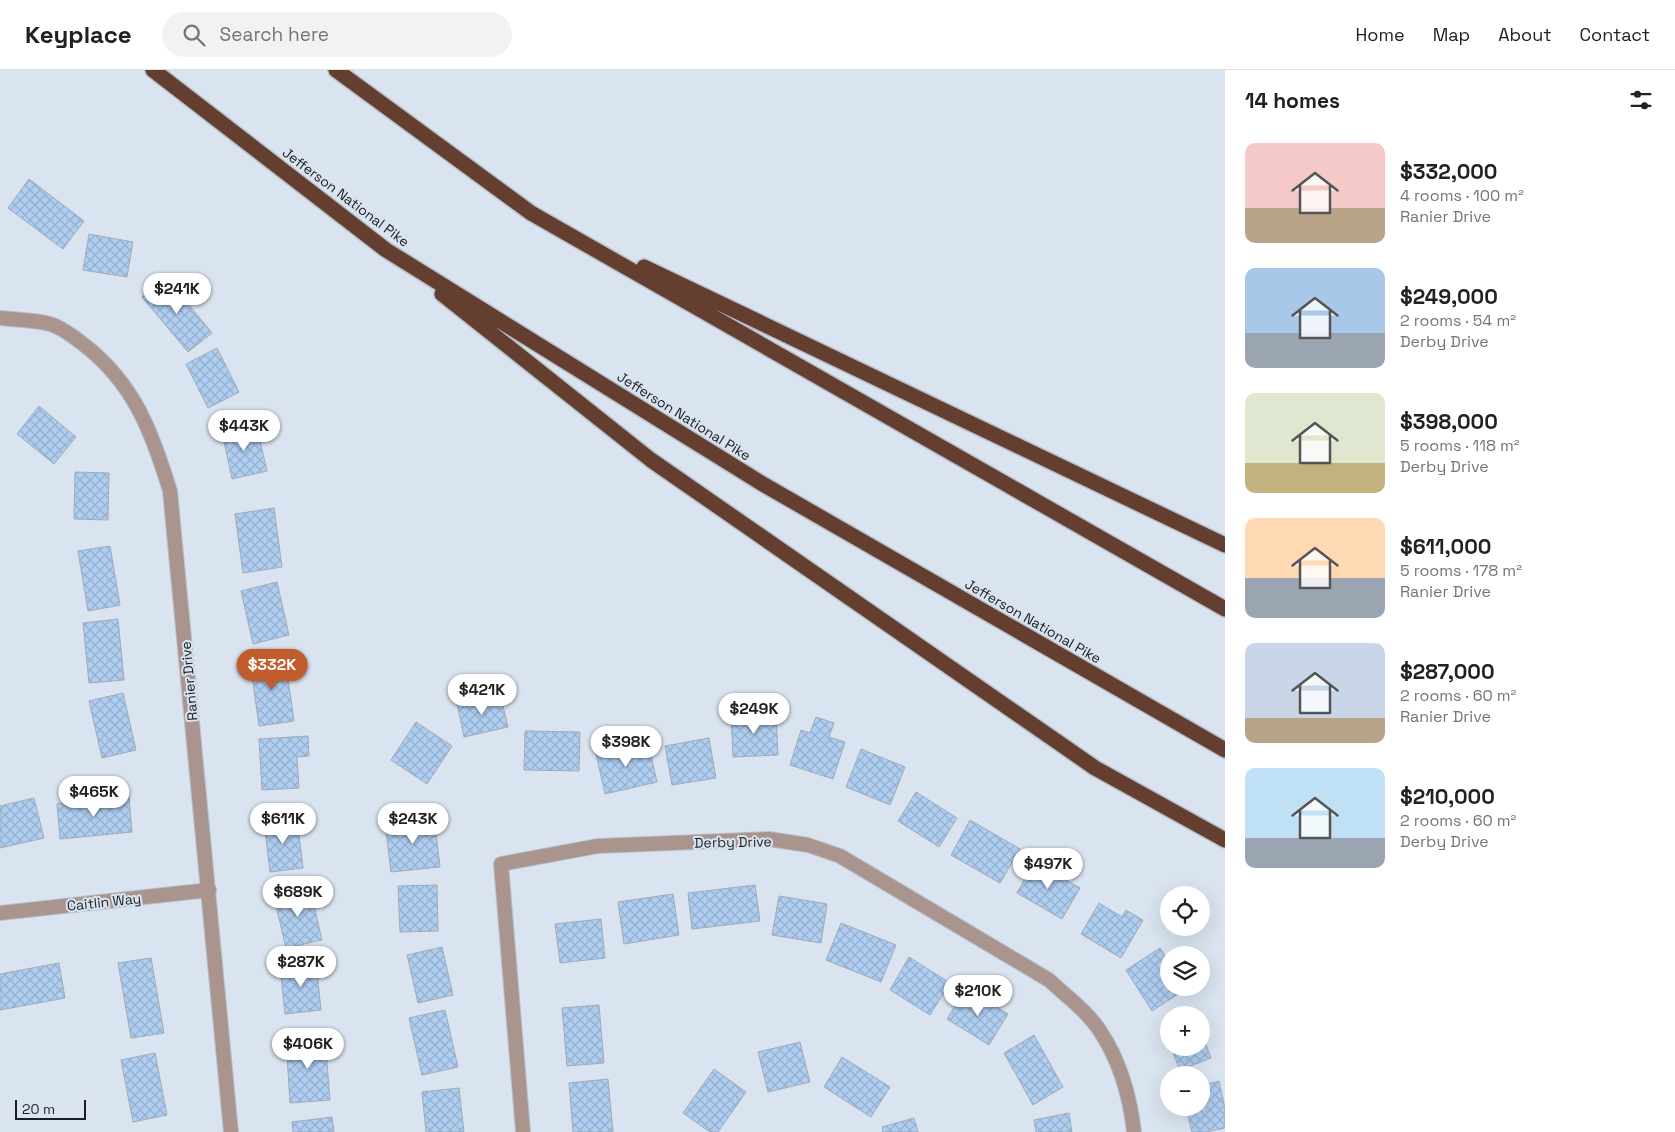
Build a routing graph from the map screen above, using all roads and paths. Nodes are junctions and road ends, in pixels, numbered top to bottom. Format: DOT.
graph roads {
  1 [pos="153,70"];
  2 [pos="336,70"];
  3 [pos="532,214"];
  4 [pos="386,250"];
  5 [pos="1,318"];
  6 [pos="1225,545"];
  7 [pos="1225,609"];
  8 [pos="1225,750"];
  9 [pos="1225,840"];
  10 [pos="209,890"];
  11 [pos="0,913"];
  12 [pos="231,1132"];
  13 [pos="523,1132"];
  14 [pos="1134,1132"];
  1 -- 4 [label="highway, Jefferson National Pike"];
  2 -- 3 [label="highway"];
  3 -- 6 [label="highway"];
  3 -- 7 [label="highway"];
  4 -- 8 [label="highway, Jefferson National Pike"];
  4 -- 9 [label="highway"];
  5 -- 10 [label="street, Ranier Drive"];
  10 -- 11 [label="street, Caitlin Way"];
  10 -- 12 [label="street, Ranier Drive"];
  13 -- 14 [label="street, Derby Drive"];
}
